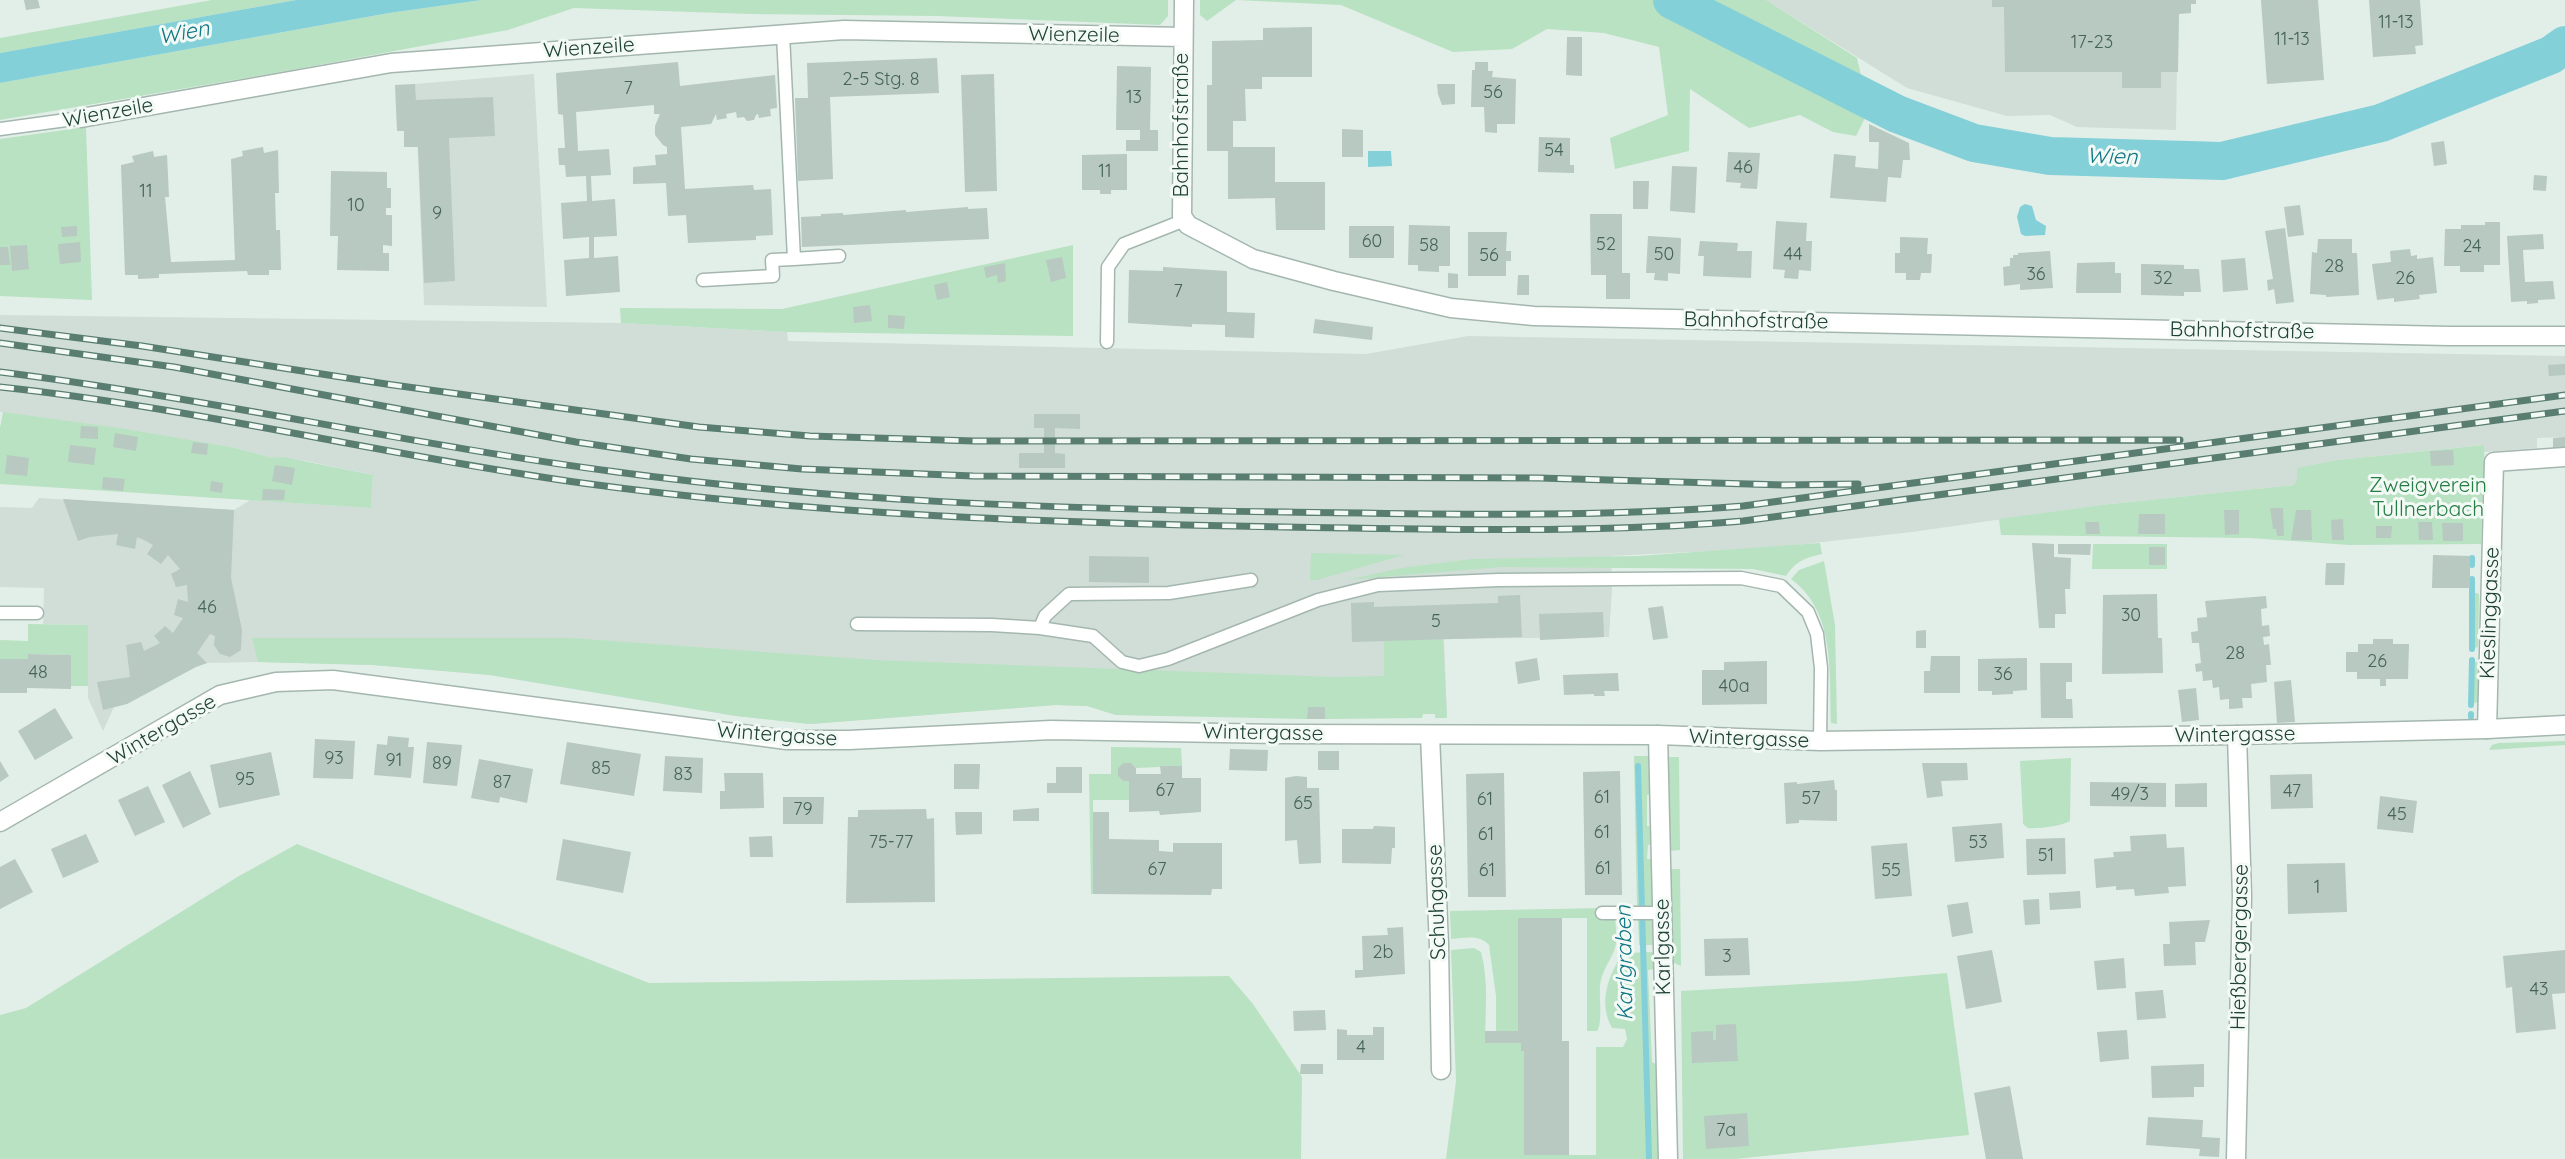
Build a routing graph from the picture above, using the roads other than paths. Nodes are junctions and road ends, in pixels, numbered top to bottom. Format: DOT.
graph roads {
  1 [pos="1184,5"];
  2 [pos="783,34"];
  3 [pos="1183,37"];
  4 [pos="81,118"];
  5 [pos="0,129"];
  6 [pos="1185,220"];
  7 [pos="838,256"];
  8 [pos="794,259"];
  9 [pos="703,280"];
  10 [pos="2565,336"];
  11 [pos="1107,342"];
  12 [pos="2565,457"];
  13 [pos="1251,580"];
  14 [pos="0,613"];
  15 [pos="37,613"];
  16 [pos="857,624"];
  17 [pos="1040,628"];
  18 [pos="2565,725"];
  19 [pos="2487,729"];
  20 [pos="1430,735"];
  21 [pos="1658,735"];
  22 [pos="2236,735"];
  23 [pos="1820,741"];
  24 [pos="0,822"];
  25 [pos="1602,913"];
  26 [pos="1649,913"];
  27 [pos="1441,1070"];
  28 [pos="1668,1159"];
  29 [pos="2236,1159"];
  1 -- 3 [label="street, Bahnhofstraße"];
  2 -- 3 [label="street, Wienzeile"];
  2 -- 4 [label="street, Wienzeile"];
  2 -- 8 [label="lane"];
  3 -- 6 [label="street, Bahnhofstraße"];
  4 -- 5 [label="lane, Wienzeile"];
  6 -- 10 [label="street, Bahnhofstraße"];
  6 -- 11 [label="lane"];
  7 -- 8 [label="lane"];
  8 -- 9 [label="lane"];
  12 -- 19 [label="street, Kieslinggasse"];
  13 -- 17 [label="lane"];
  14 -- 15 [label="lane"];
  16 -- 17 [label="lane"];
  17 -- 23 [label="lane"];
  18 -- 19 [label="street, Wintergasse"];
  19 -- 22 [label="street, Wintergasse"];
  20 -- 21 [label="street, Wintergasse"];
  20 -- 24 [label="street, Wintergasse"];
  20 -- 27 [label="street, Schuhgasse"];
  21 -- 23 [label="street, Wintergasse"];
  21 -- 26 [label="street, Karlgasse"];
  22 -- 23 [label="street, Wintergasse"];
  22 -- 29 [label="street, Hießbergergasse"];
  25 -- 26 [label="lane"];
  26 -- 28 [label="street, Karlgasse"];
}
